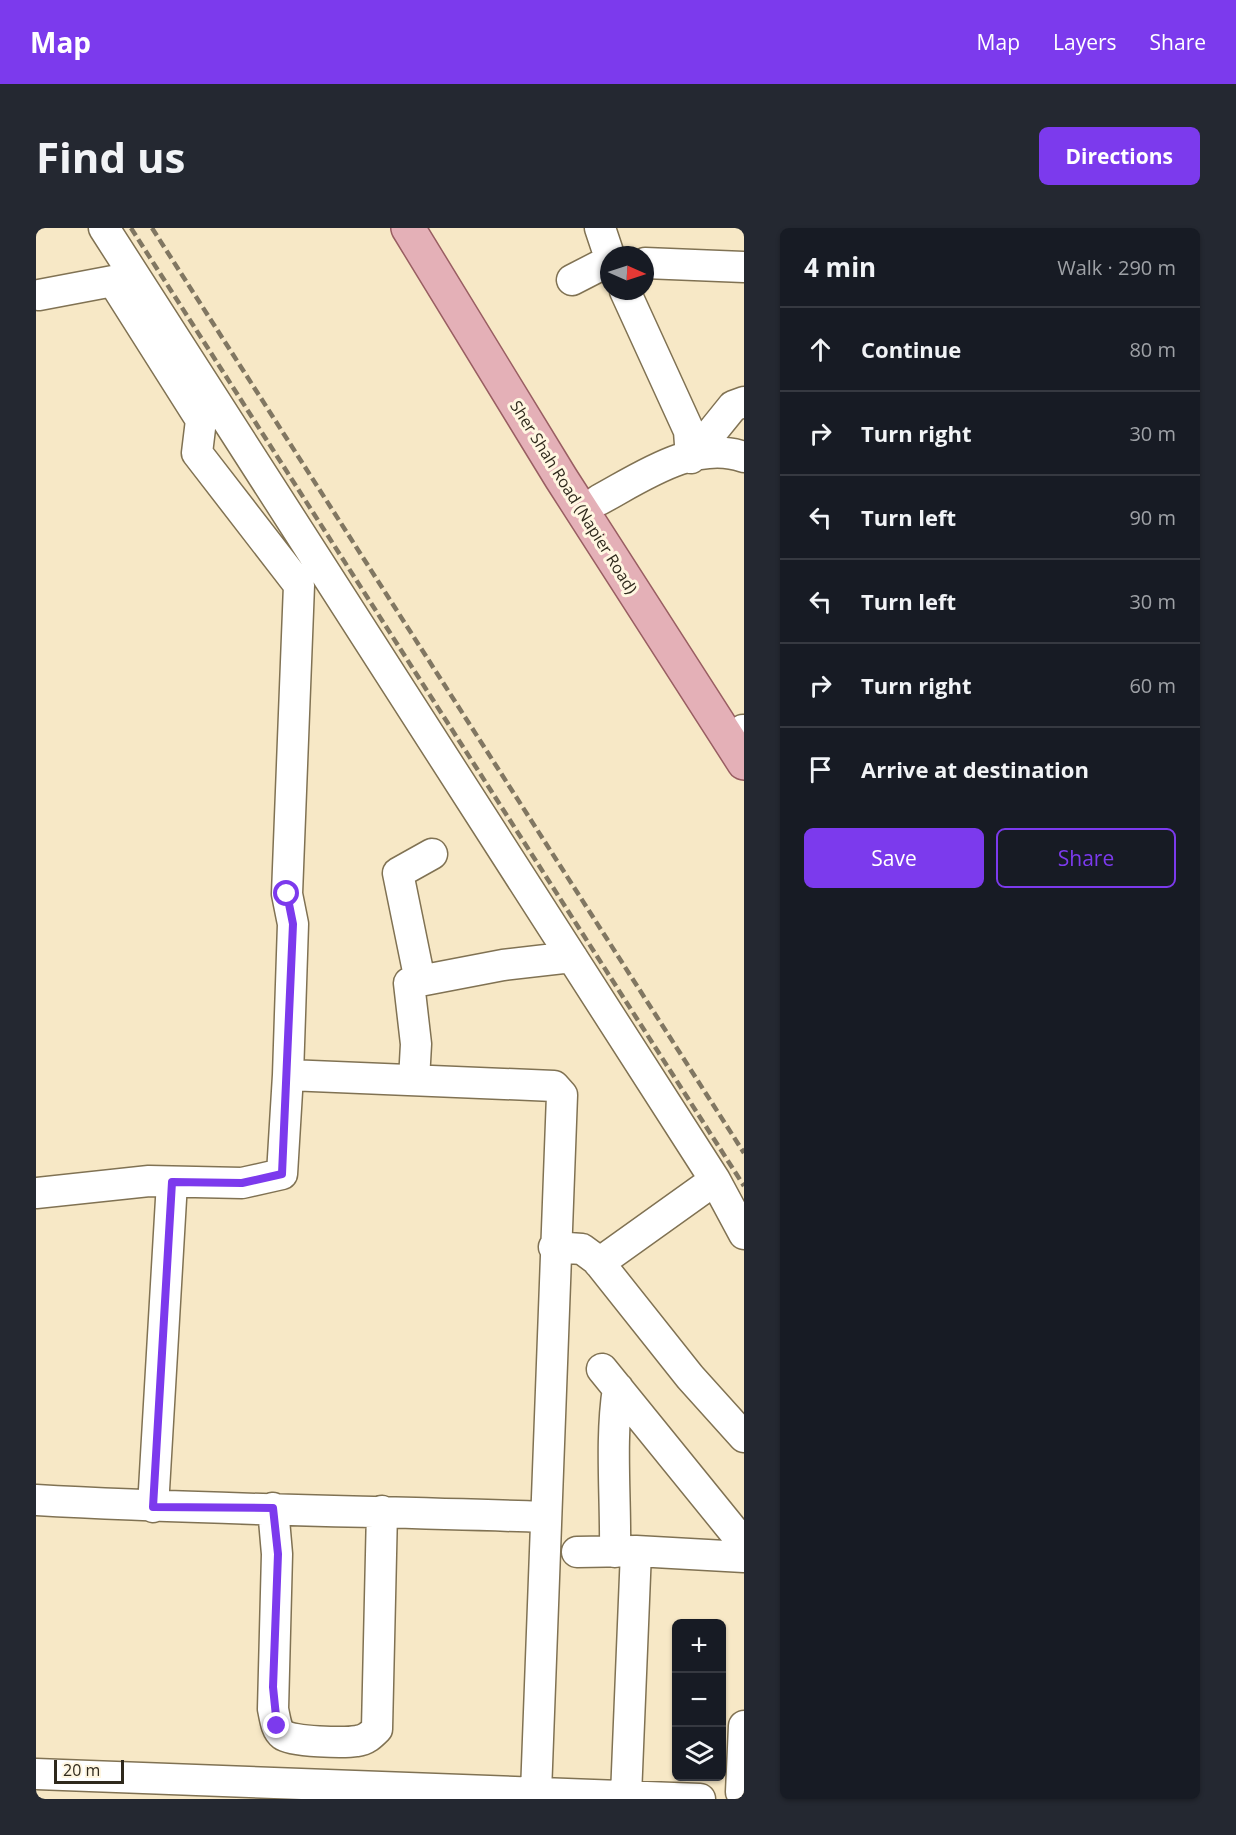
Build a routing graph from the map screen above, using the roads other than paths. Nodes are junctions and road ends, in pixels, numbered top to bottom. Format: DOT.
graph roads {
  1 [pos="104,228"];
  2 [pos="408,228"];
  3 [pos="429,228"];
  4 [pos="600,228"];
  5 [pos="606,246"];
  6 [pos="654,263"];
  7 [pos="600,266"];
  8 [pos="744,267"];
  9 [pos="572,280"];
  10 [pos="39,295"];
  11 [pos="629,300"];
  12 [pos="744,402"];
  13 [pos="744,457"];
  14 [pos="691,458"];
  15 [pos="570,473"];
  16 [pos="599,500"];
  17 [pos="741,739"];
  18 [pos="432,854"];
  19 [pos="572,957"];
  20 [pos="420,981"];
  21 [pos="288,1075"];
  22 [pos="414,1080"];
  23 [pos="715,1180"];
  24 [pos="172,1182"];
  25 [pos="36,1193"];
  26 [pos="744,1234"];
  27 [pos="554,1247"];
  28 [pos="599,1263"];
  29 [pos="744,1437"];
  30 [pos="36,1500"];
  31 [pos="153,1507"];
  32 [pos="273,1508"];
  33 [pos="382,1511"];
  34 [pos="544,1517"];
  35 [pos="744,1544"];
  36 [pos="626,1551"];
  37 [pos="577,1552"];
  38 [pos="744,1557"];
  39 [pos="744,1726"];
  40 [pos="36,1774"];
  41 [pos="107,1787"];
  42 [pos="743,1792"];
  43 [pos="536,1793"];
  44 [pos="626,1796"];
  45 [pos="701,1799"];
  1 -- 19 [label="street"];
  2 -- 15 [label="main road, Sher Shah Road (Napier Road)"];
  3 -- 15 [label="main road, Sher Shah Road (Napier Road)"];
  4 -- 5 [label="street"];
  6 -- 8 [label="street"];
  7 -- 9 [label="street"];
  10 -- 21 [label="street"];
  11 -- 14 [label="street"];
  12 -- 14 [label="street"];
  13 -- 14 [label="street"];
  14 -- 16 [label="street"];
  15 -- 16 [label="main road, Sher Shah Road (Napier Road)"];
  15 -- 17 [label="main road, Sher Shah Road (Napier Road)"];
  16 -- 17 [label="main road, Sher Shah Road (Napier Road)"];
  18 -- 20 [label="street"];
  19 -- 20 [label="street"];
  19 -- 23 [label="street"];
  20 -- 22 [label="street"];
  21 -- 22 [label="street"];
  21 -- 24 [label="street"];
  22 -- 27 [label="street"];
  23 -- 26 [label="street"];
  23 -- 28 [label="street"];
  24 -- 25 [label="street"];
  24 -- 31 [label="street"];
  27 -- 28 [label="street"];
  27 -- 34 [label="street"];
  28 -- 29 [label="street"];
  30 -- 31 [label="street"];
  31 -- 32 [label="street"];
  32 -- 33 [label="street"];
  32 -- 33 [label="street"];
  33 -- 34 [label="street"];
  34 -- 43 [label="street"];
  35 -- 36 [label="street"];
  36 -- 37 [label="street"];
  36 -- 38 [label="street"];
  36 -- 44 [label="street"];
  39 -- 42 [label="street"];
  40 -- 41 [label="street"];
  41 -- 43 [label="street"];
  42 -- 45 [label="street"];
  43 -- 44 [label="street"];
  44 -- 45 [label="street"];
}
